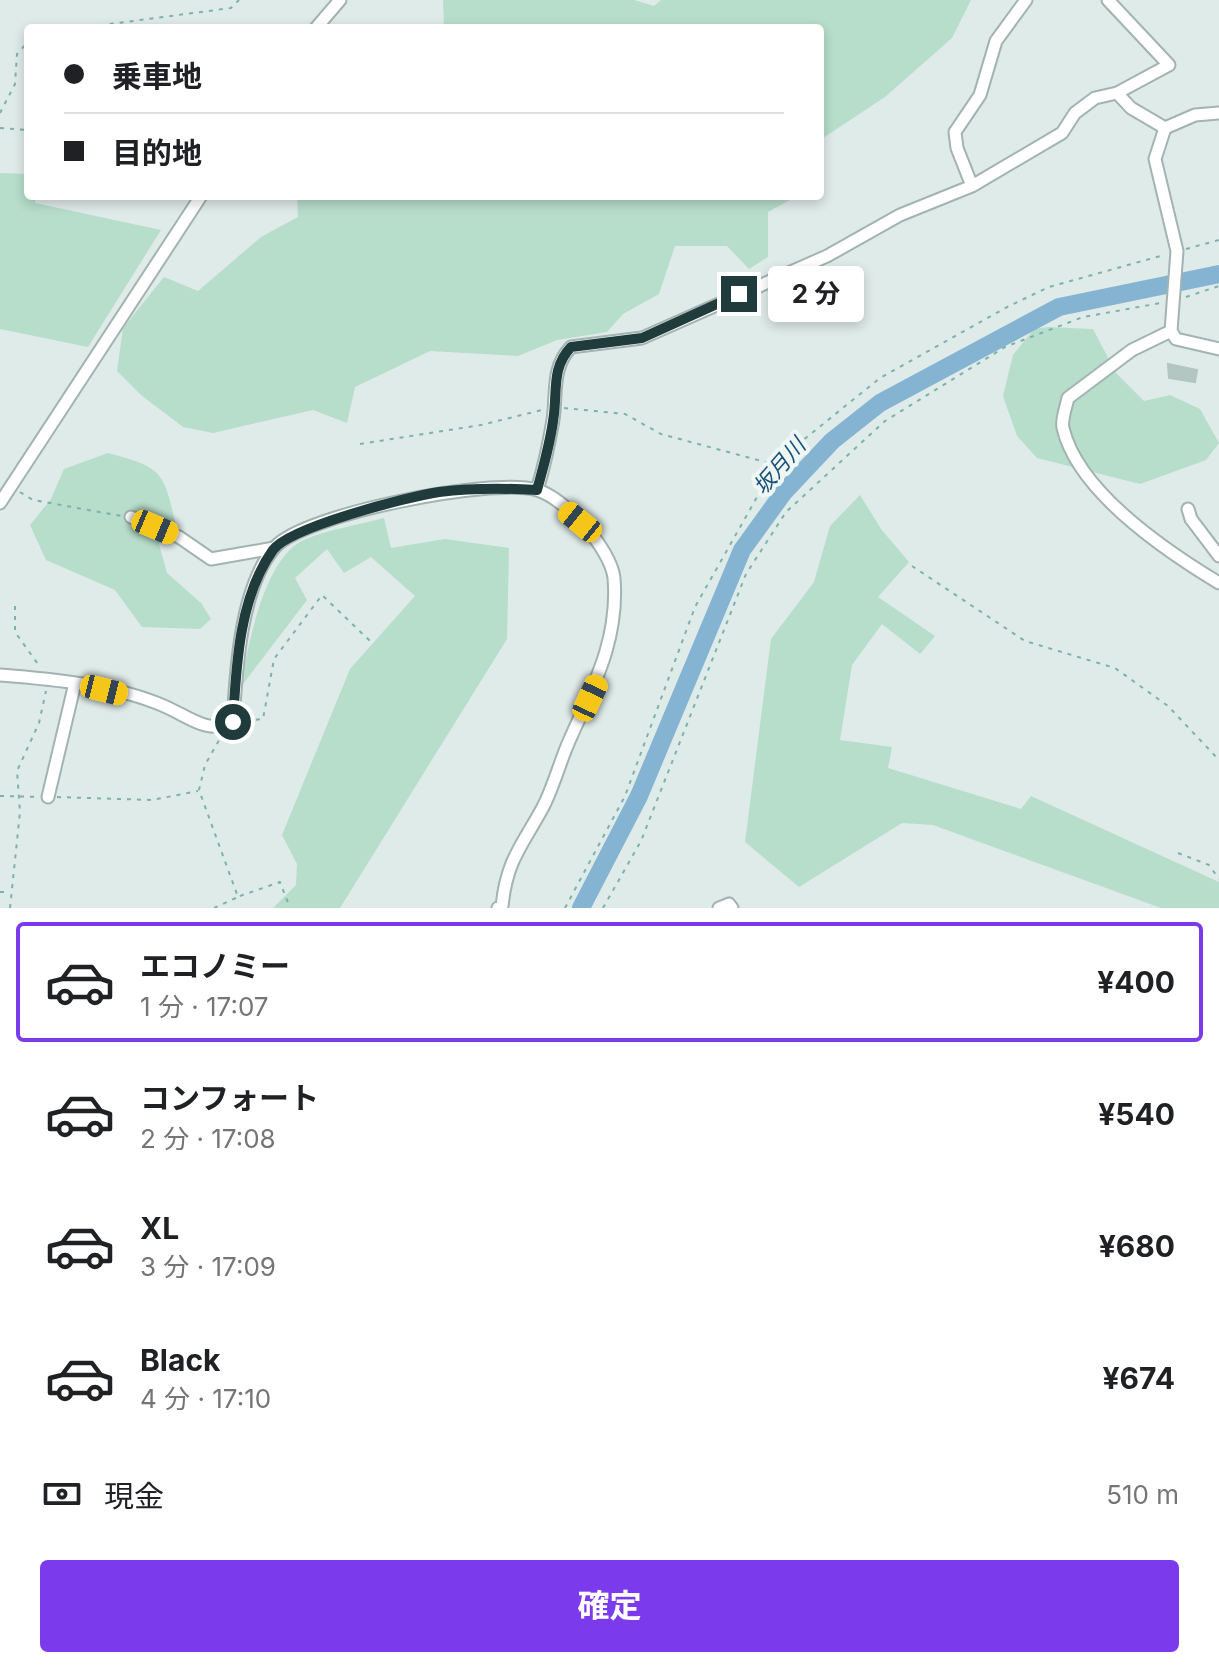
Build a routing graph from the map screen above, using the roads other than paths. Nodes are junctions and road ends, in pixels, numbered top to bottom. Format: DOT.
graph roads {
  1 [pos="340,0"];
  2 [pos="1026,0"];
  3 [pos="1108,0"];
  4 [pos="319,24"];
  5 [pos="1117,93"];
  6 [pos="1218,110"];
  7 [pos="1165,128"];
  8 [pos="972,186"];
  9 [pos="198,200"];
  10 [pos="1171,331"];
  11 [pos="1219,349"];
  12 [pos="537,490"];
  13 [pos="0,503"];
  14 [pos="1188,509"];
  15 [pos="131,517"];
  16 [pos="274,548"];
  17 [pos="1219,556"];
  18 [pos="1219,583"];
  19 [pos="0,675"];
  20 [pos="75,683"];
  21 [pos="48,797"];
  22 [pos="498,908"];
  23 [pos="719,908"];
  24 [pos="732,908"];
  1 -- 4 [label="street"];
  2 -- 8 [label="street"];
  3 -- 5 [label="street"];
  5 -- 7 [label="street"];
  5 -- 8 [label="street"];
  6 -- 7 [label="street"];
  7 -- 10 [label="street"];
  8 -- 12 [label="street"];
  9 -- 13 [label="street"];
  10 -- 11 [label="street"];
  10 -- 18 [label="street"];
  12 -- 16 [label="street"];
  12 -- 22 [label="street"];
  14 -- 17 [label="street"];
  15 -- 16 [label="street"];
  16 -- 20 [label="street"];
  19 -- 20 [label="street"];
  20 -- 21 [label="street"];
  23 -- 24 [label="street"];
}
